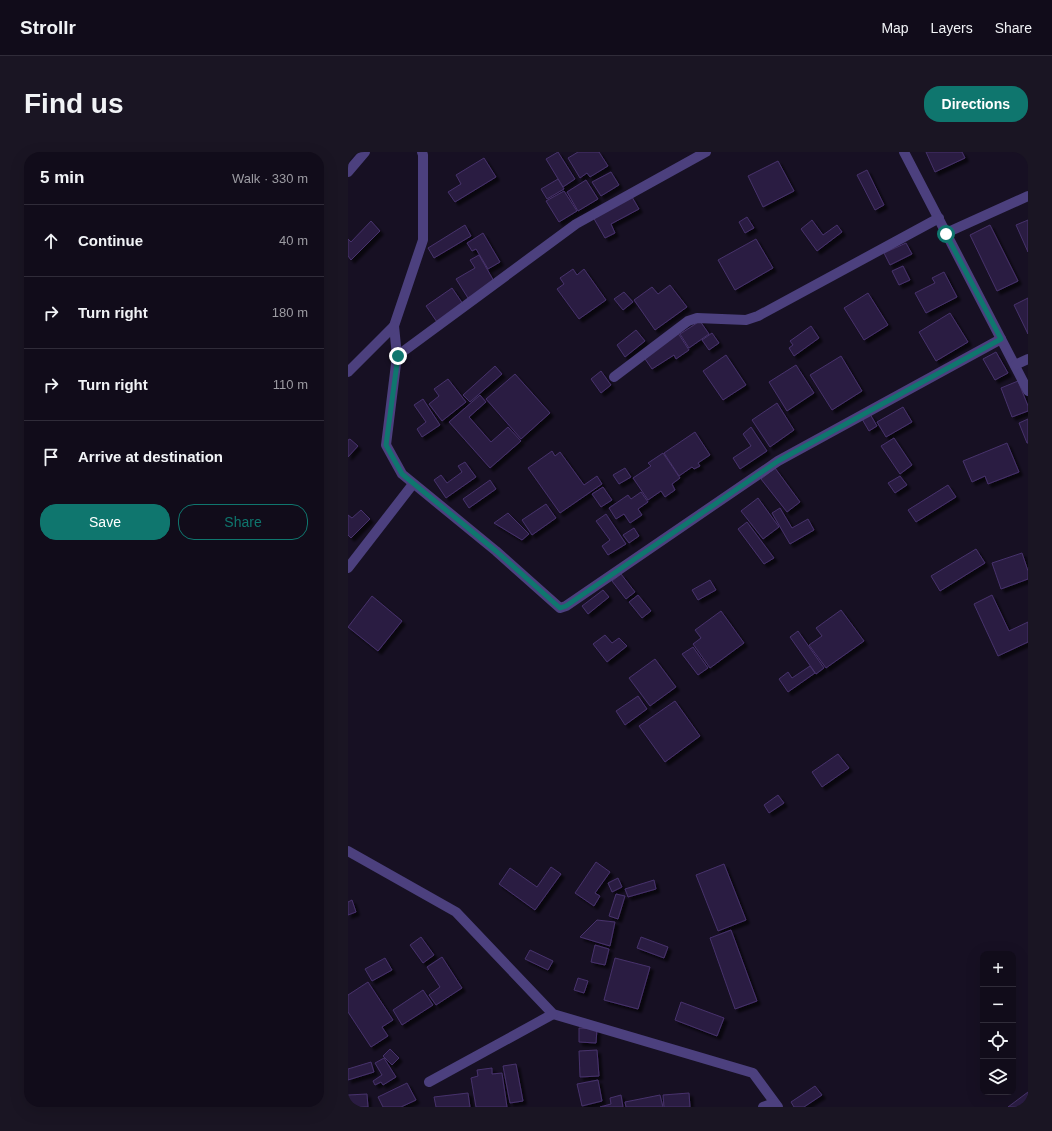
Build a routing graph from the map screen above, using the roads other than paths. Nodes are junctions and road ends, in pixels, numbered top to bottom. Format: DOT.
graph roads {
  1 [pos="365,152"];
  2 [pos="422,152"];
  3 [pos="706,152"];
  4 [pos="904,152"];
  5 [pos="348,172"];
  6 [pos="1028,196"];
  7 [pos="938,218"];
  8 [pos="946,234"];
  9 [pos="394,326"];
  10 [pos="1001,339"];
  11 [pos="398,356"];
  12 [pos="1028,359"];
  13 [pos="1015,365"];
  14 [pos="348,372"];
  15 [pos="614,377"];
  16 [pos="1028,391"];
  17 [pos="413,484"];
  18 [pos="348,568"];
  19 [pos="348,851"];
  20 [pos="553,1014"];
  21 [pos="429,1082"];
  22 [pos="776,1105"];
  23 [pos="763,1107"];
  1 -- 5 [label="street"];
  2 -- 9 [label="street"];
  3 -- 11 [label="street"];
  4 -- 7 [label="street"];
  6 -- 8 [label="street"];
  7 -- 8 [label="street"];
  7 -- 15 [label="street"];
  8 -- 10 [label="street"];
  9 -- 11 [label="street"];
  9 -- 14 [label="street"];
  10 -- 13 [label="street"];
  10 -- 17 [label="street"];
  11 -- 17 [label="street"];
  12 -- 13 [label="street"];
  13 -- 16 [label="street"];
  17 -- 18 [label="street"];
  19 -- 20 [label="street"];
  20 -- 21 [label="street"];
  20 -- 22 [label="street"];
  22 -- 23 [label="street"];
}
